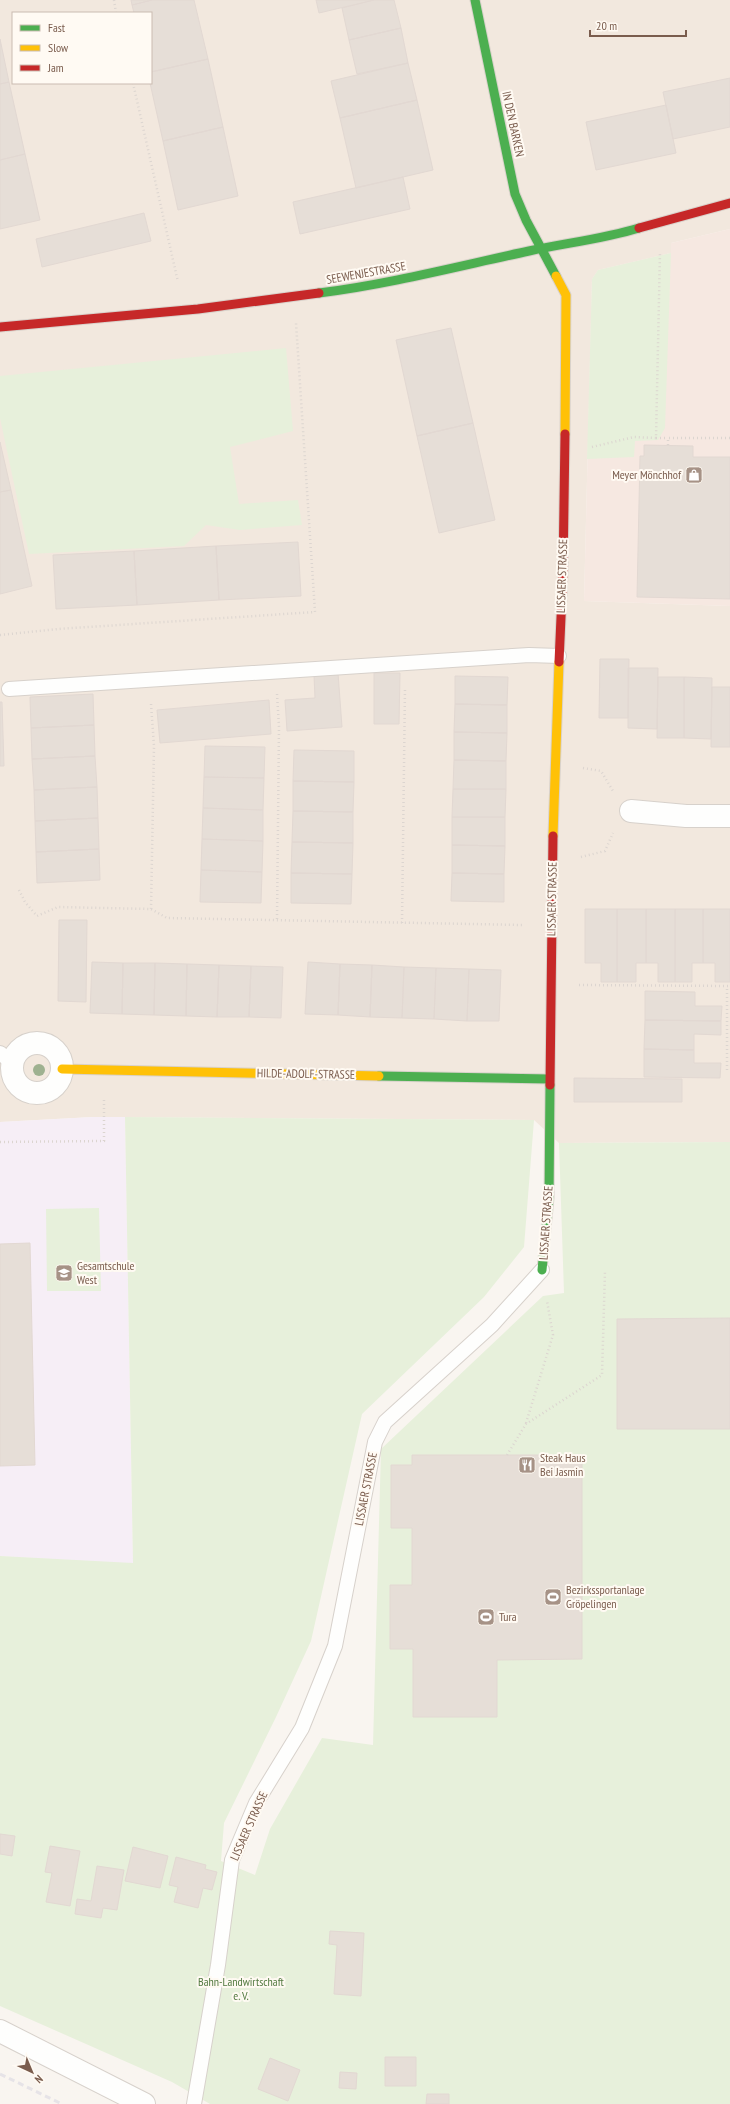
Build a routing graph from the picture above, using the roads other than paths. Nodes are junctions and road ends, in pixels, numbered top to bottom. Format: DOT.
graph roads {
  1 [pos="475,0"];
  2 [pos="730,203"];
  3 [pos="542,248"];
  4 [pos="0,327"];
  5 [pos="559,656"];
  6 [pos="9,689"];
  7 [pos="631,811"];
  8 [pos="730,816"];
  9 [pos="6,1058"];
  10 [pos="62,1069"];
  11 [pos="549,1079"];
  12 [pos="542,1270"];
  13 [pos="0,2031"];
  14 [pos="144,2104"];
  15 [pos="194,2104"];
  1 -- 3 [label="street, IN DEN BARKEN"];
  2 -- 3 [label="street, SEEWENJESTRASSE"];
  3 -- 4 [label="street, SEEWENJESTRASSE"];
  3 -- 5 [label="street, LISSAER STRASSE"];
  5 -- 6 [label="lane"];
  5 -- 11 [label="street, LISSAER STRASSE"];
  7 -- 8 [label="street"];
  9 -- 10 [label="street"];
  9 -- 10 [label="street"];
  10 -- 11 [label="street, HILDE-ADOLF-STRASSE"];
  11 -- 12 [label="street, LISSAER STRASSE"];
  12 -- 15 [label="lane, LISSAER STRASSE"];
  13 -- 14 [label="street"];
}
